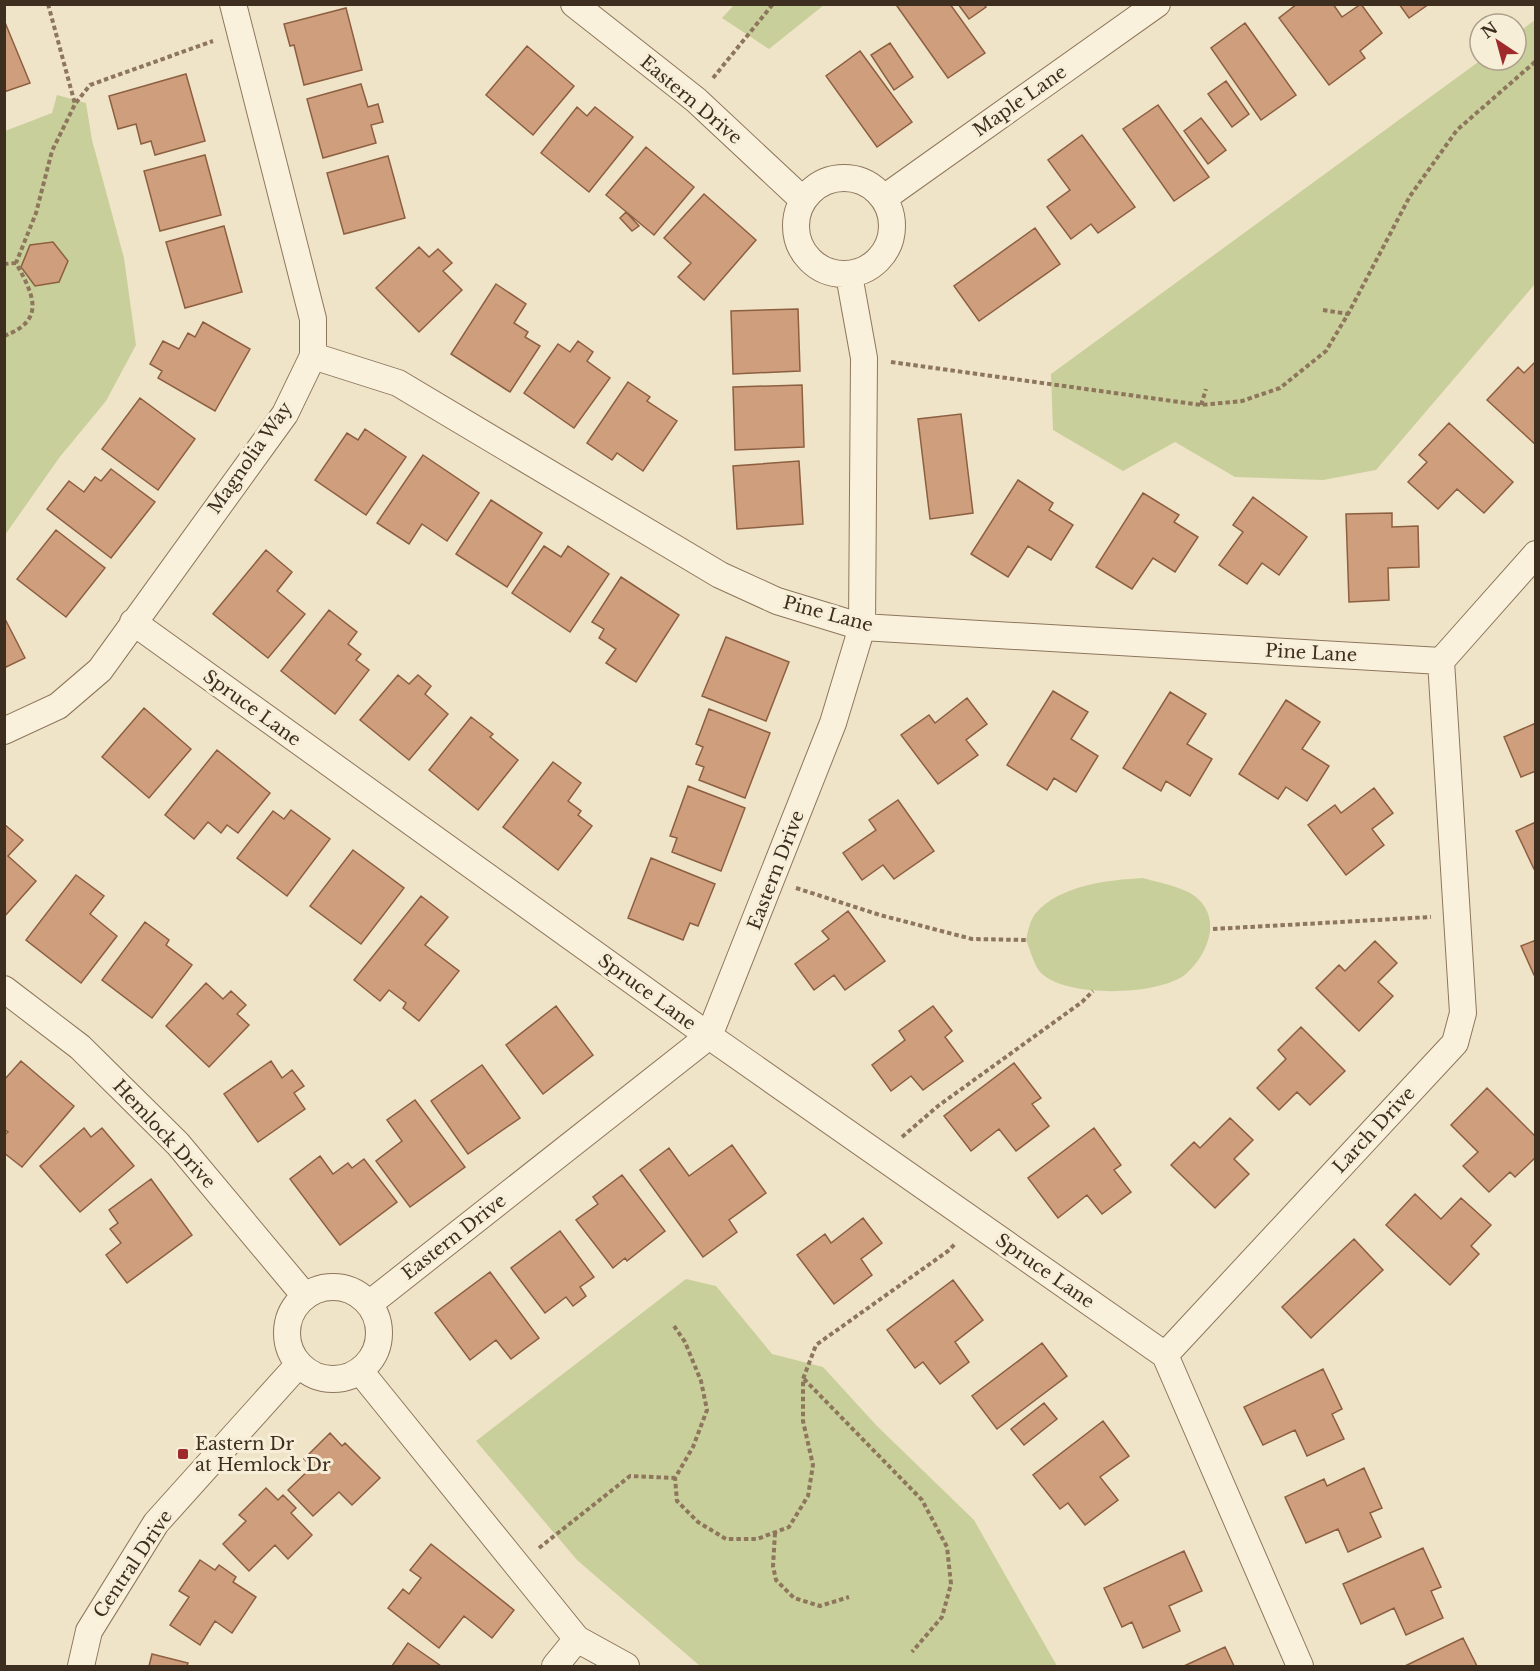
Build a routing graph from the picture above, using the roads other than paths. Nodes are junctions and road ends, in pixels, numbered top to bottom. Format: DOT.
graph roads {
  1 [pos="233,4"];
  2 [pos="574,4"];
  3 [pos="1157,4"];
  4 [pos="884,198"];
  5 [pos="803,200"];
  6 [pos="849,275"];
  7 [pos="313,356"];
  8 [pos="1536,554"];
  9 [pos="133,622"];
  10 [pos="862,627"];
  11 [pos="1441,661"];
  12 [pos="4,731"];
  13 [pos="4,989"];
  14 [pos="709,1036"];
  15 [pos="305,1296"];
  16 [pos="369,1304"];
  17 [pos="1165,1355"];
  18 [pos="299,1364"];
  19 [pos="360,1371"];
  20 [pos="577,1639"];
  21 [pos="81,1666"];
  22 [pos="555,1666"];
  23 [pos="626,1666"];
  24 [pos="1300,1666"];
  1 -- 7 [label="street, Magnolia Way"];
  2 -- 5 [label="street, Eastern Drive"];
  3 -- 4 [label="street, Maple Lane"];
  4 -- 5 [label="street"];
  4 -- 6 [label="street"];
  5 -- 6 [label="street"];
  6 -- 10 [label="street, Eastern Drive"];
  7 -- 9 [label="street, Magnolia Way"];
  7 -- 10 [label="street, Pine Lane"];
  8 -- 11 [label="street"];
  9 -- 12 [label="street, Magnolia Way"];
  9 -- 14 [label="street, Spruce Lane"];
  10 -- 11 [label="street, Pine Lane"];
  10 -- 14 [label="street, Eastern Drive"];
  11 -- 17 [label="street, Larch Drive"];
  13 -- 15 [label="street, Hemlock Drive"];
  14 -- 16 [label="street, Eastern Drive"];
  14 -- 17 [label="street, Spruce Lane"];
  15 -- 16 [label="street"];
  15 -- 18 [label="street"];
  16 -- 19 [label="street"];
  17 -- 24 [label="street"];
  18 -- 19 [label="street"];
  18 -- 21 [label="street, Central Drive"];
  19 -- 20 [label="street"];
  20 -- 22 [label="street"];
  20 -- 23 [label="street"];
}
